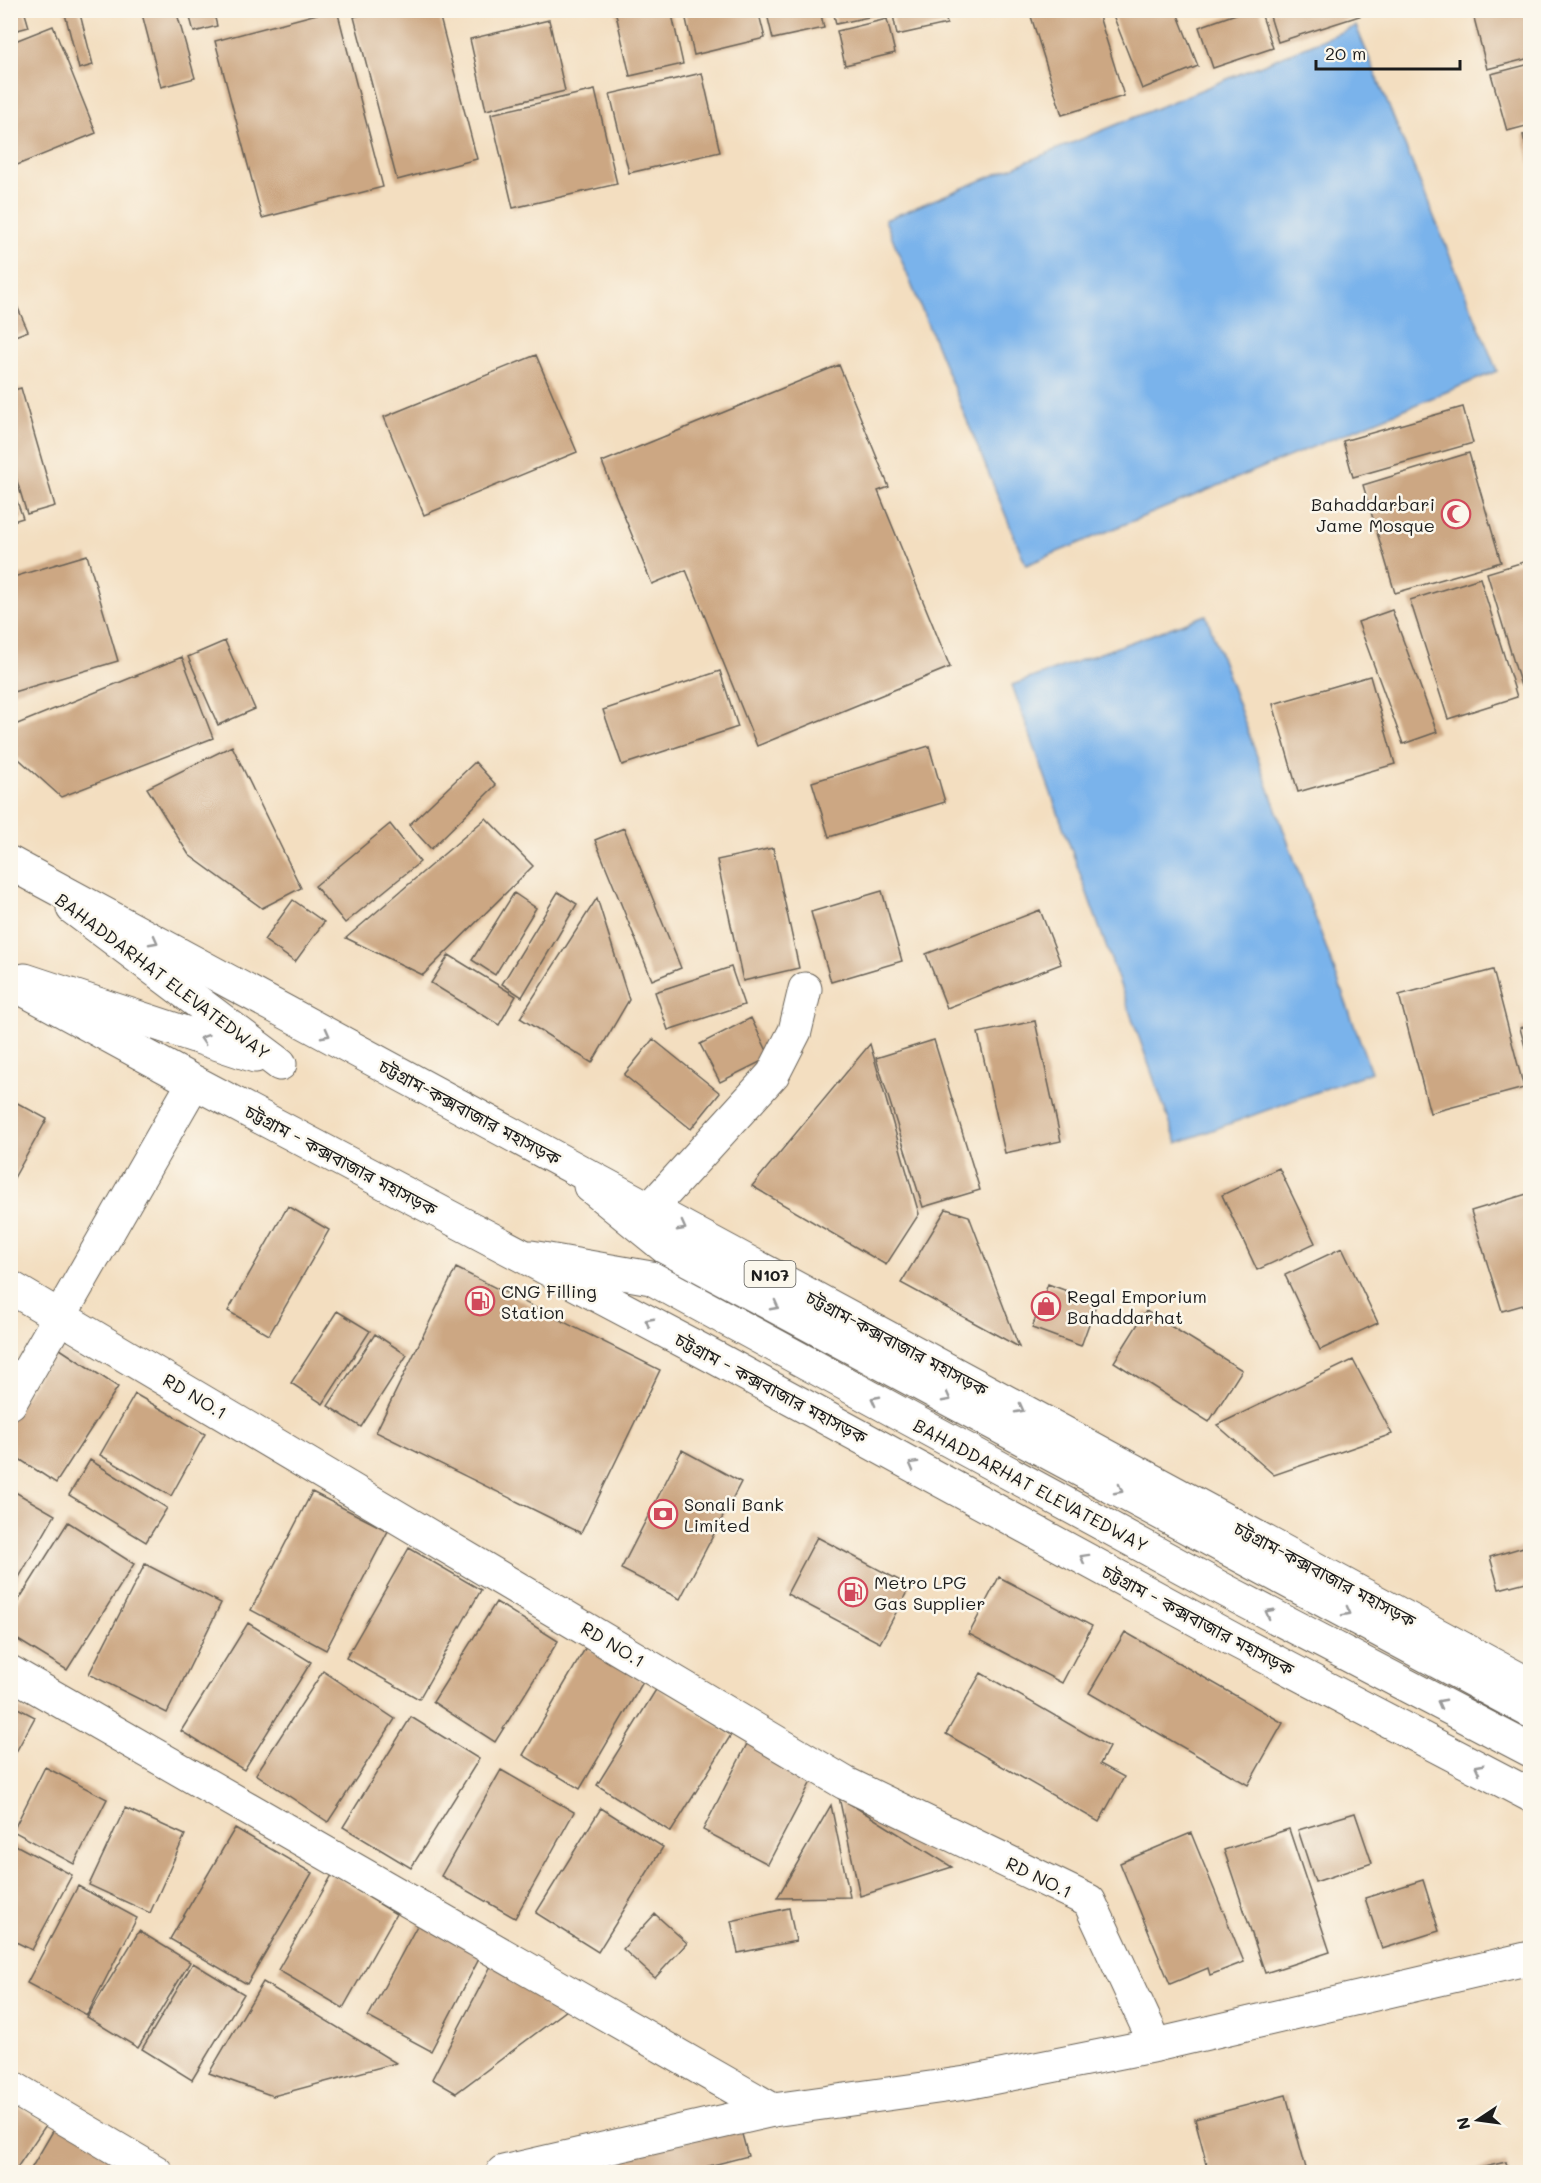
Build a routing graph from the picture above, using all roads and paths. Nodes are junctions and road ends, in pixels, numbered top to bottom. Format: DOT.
graph roads {
  1 [pos="16,866"];
  2 [pos="10,975"];
  3 [pos="10,982"];
  4 [pos="805,988"];
  5 [pos="194,1082"];
  6 [pos="554,1157"];
  7 [pos="650,1209"];
  8 [pos="520,1255"];
  9 [pos="10,1287"];
  10 [pos="62,1316"];
  11 [pos="10,1403"];
  12 [pos="10,1672"];
  13 [pos="1530,1685"];
  14 [pos="1530,1711"];
  15 [pos="1530,1750"];
  16 [pos="1530,1795"];
  17 [pos="1530,1958"];
  18 [pos="1156,2045"];
  19 [pos="10,2086"];
  20 [pos="773,2110"];
  21 [pos="156,2172"];
  22 [pos="503,2172"];
  1 -- 2 [label="main road, BAHADDARHAT ELEVATEDWAY, one-way"];
  1 -- 6 [label="main road, চট্টগ্রাম-কক্সবাজার মহাসড়ক / N107, one-way"];
  3 -- 5 [label="main road, চট্টগ্রাম - কক্সবাজার মহাসড়ক"];
  4 -- 7 [label="main road"];
  5 -- 8 [label="main road, চট্টগ্রাম - কক্সবাজার মহাসড়ক"];
  5 -- 10 [label="main road"];
  6 -- 7 [label="main road, চট্টগ্রাম-কক্সবাজার মহাসড়ক / N107"];
  6 -- 14 [label="main road, BAHADDARHAT ELEVATEDWAY, one-way"];
  7 -- 13 [label="main road, চট্টগ্রাম-কক্সবাজার মহাসড়ক / N107, one-way"];
  15 -- 8 [label="main road, BAHADDARHAT ELEVATEDWAY, one-way"];
  16 -- 8 [label="main road, চট্টগ্রাম - কক্সবাজার মহাসড়ক, one-way"];
  9 -- 10 [label="main road, RD NO.1"];
  10 -- 11 [label="main road"];
  10 -- 18 [label="main road, RD NO.1"];
  12 -- 20 [label="main road"];
  17 -- 18 [label="main road"];
  18 -- 20 [label="main road"];
  19 -- 21 [label="main road"];
  20 -- 22 [label="main road"];
}
